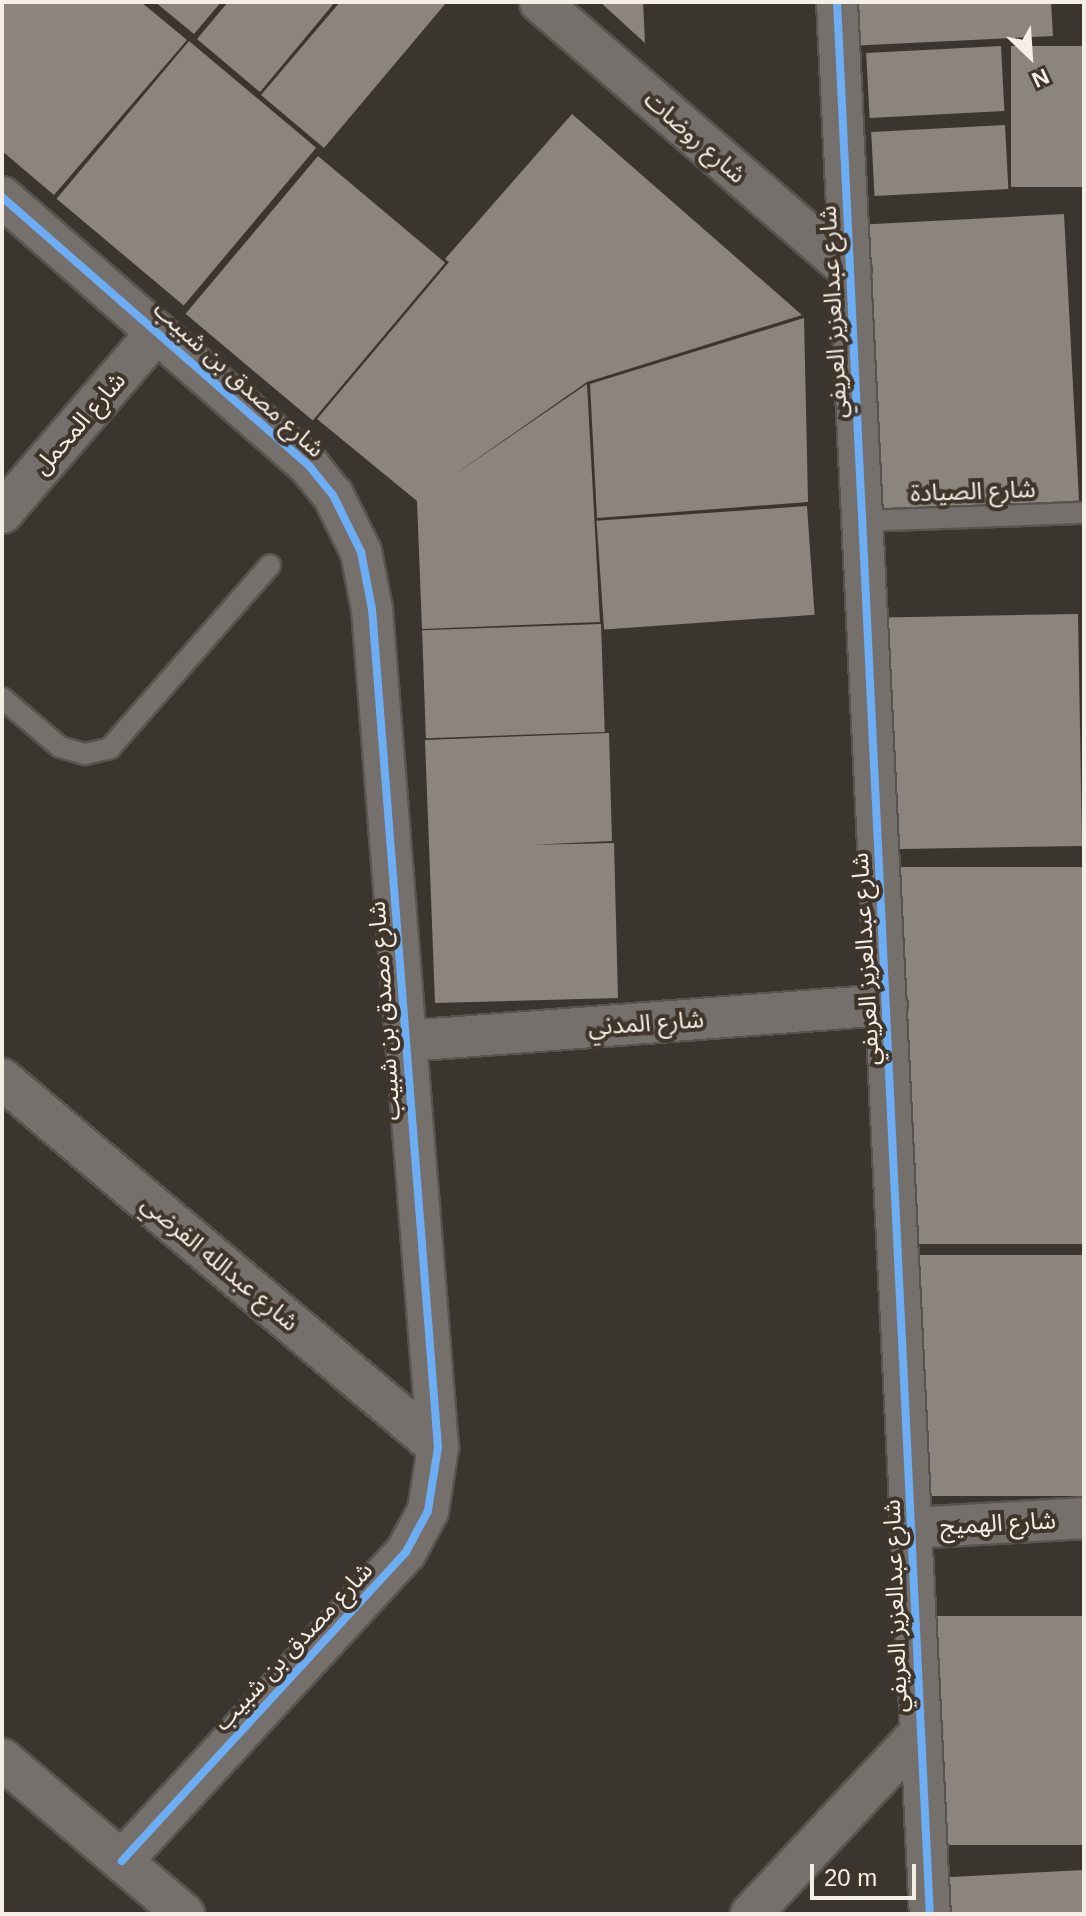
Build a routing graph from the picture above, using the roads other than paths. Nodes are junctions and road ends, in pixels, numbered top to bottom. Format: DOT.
graph roads {
  1 [pos="540,2"];
  2 [pos="837,2"];
  3 [pos="2,197"];
  4 [pos="851,271"];
  5 [pos="157,332"];
  6 [pos="2,513"];
  7 [pos="1084,513"];
  8 [pos="864,521"];
  9 [pos="270,565"];
  10 [pos="2,698"];
  11 [pos="887,1005"];
  12 [pos="406,1041"];
  13 [pos="2,1079"];
  14 [pos="438,1447"];
  15 [pos="1084,1518"];
  16 [pos="912,1528"];
  17 [pos="921,1732"];
  18 [pos="2,1759"];
  19 [pos="122,1861"];
  20 [pos="184,1914"];
  21 [pos="751,1914"];
  22 [pos="930,1914"];
  1 -- 4 [label="street, شارع روضات"];
  2 -- 4 [label="street, شارع عبدالعزيز العريفي"];
  3 -- 5 [label="street, شارع مصدق بن شبيب"];
  4 -- 8 [label="street, شارع عبدالعزيز العريفي"];
  5 -- 6 [label="street, شارع المحمل"];
  5 -- 12 [label="street, شارع مصدق بن شبيب"];
  7 -- 8 [label="lane, شارع الصيادة"];
  8 -- 11 [label="street, شارع عبدالعزيز العريفي"];
  9 -- 10 [label="lane"];
  11 -- 12 [label="street, شارع المدني"];
  11 -- 16 [label="street, شارع عبدالعزيز العريفي"];
  12 -- 14 [label="street, شارع مصدق بن شبيب"];
  13 -- 14 [label="street, شارع عبدالله الفرضي"];
  14 -- 19 [label="street, شارع مصدق بن شبيب"];
  15 -- 16 [label="street, شارع الهميج"];
  16 -- 17 [label="street, شارع عبدالعزيز العريفي"];
  17 -- 21 [label="street"];
  17 -- 22 [label="street, شارع عبدالعزيز العريفي"];
  18 -- 19 [label="street"];
  19 -- 20 [label="street"];
}
